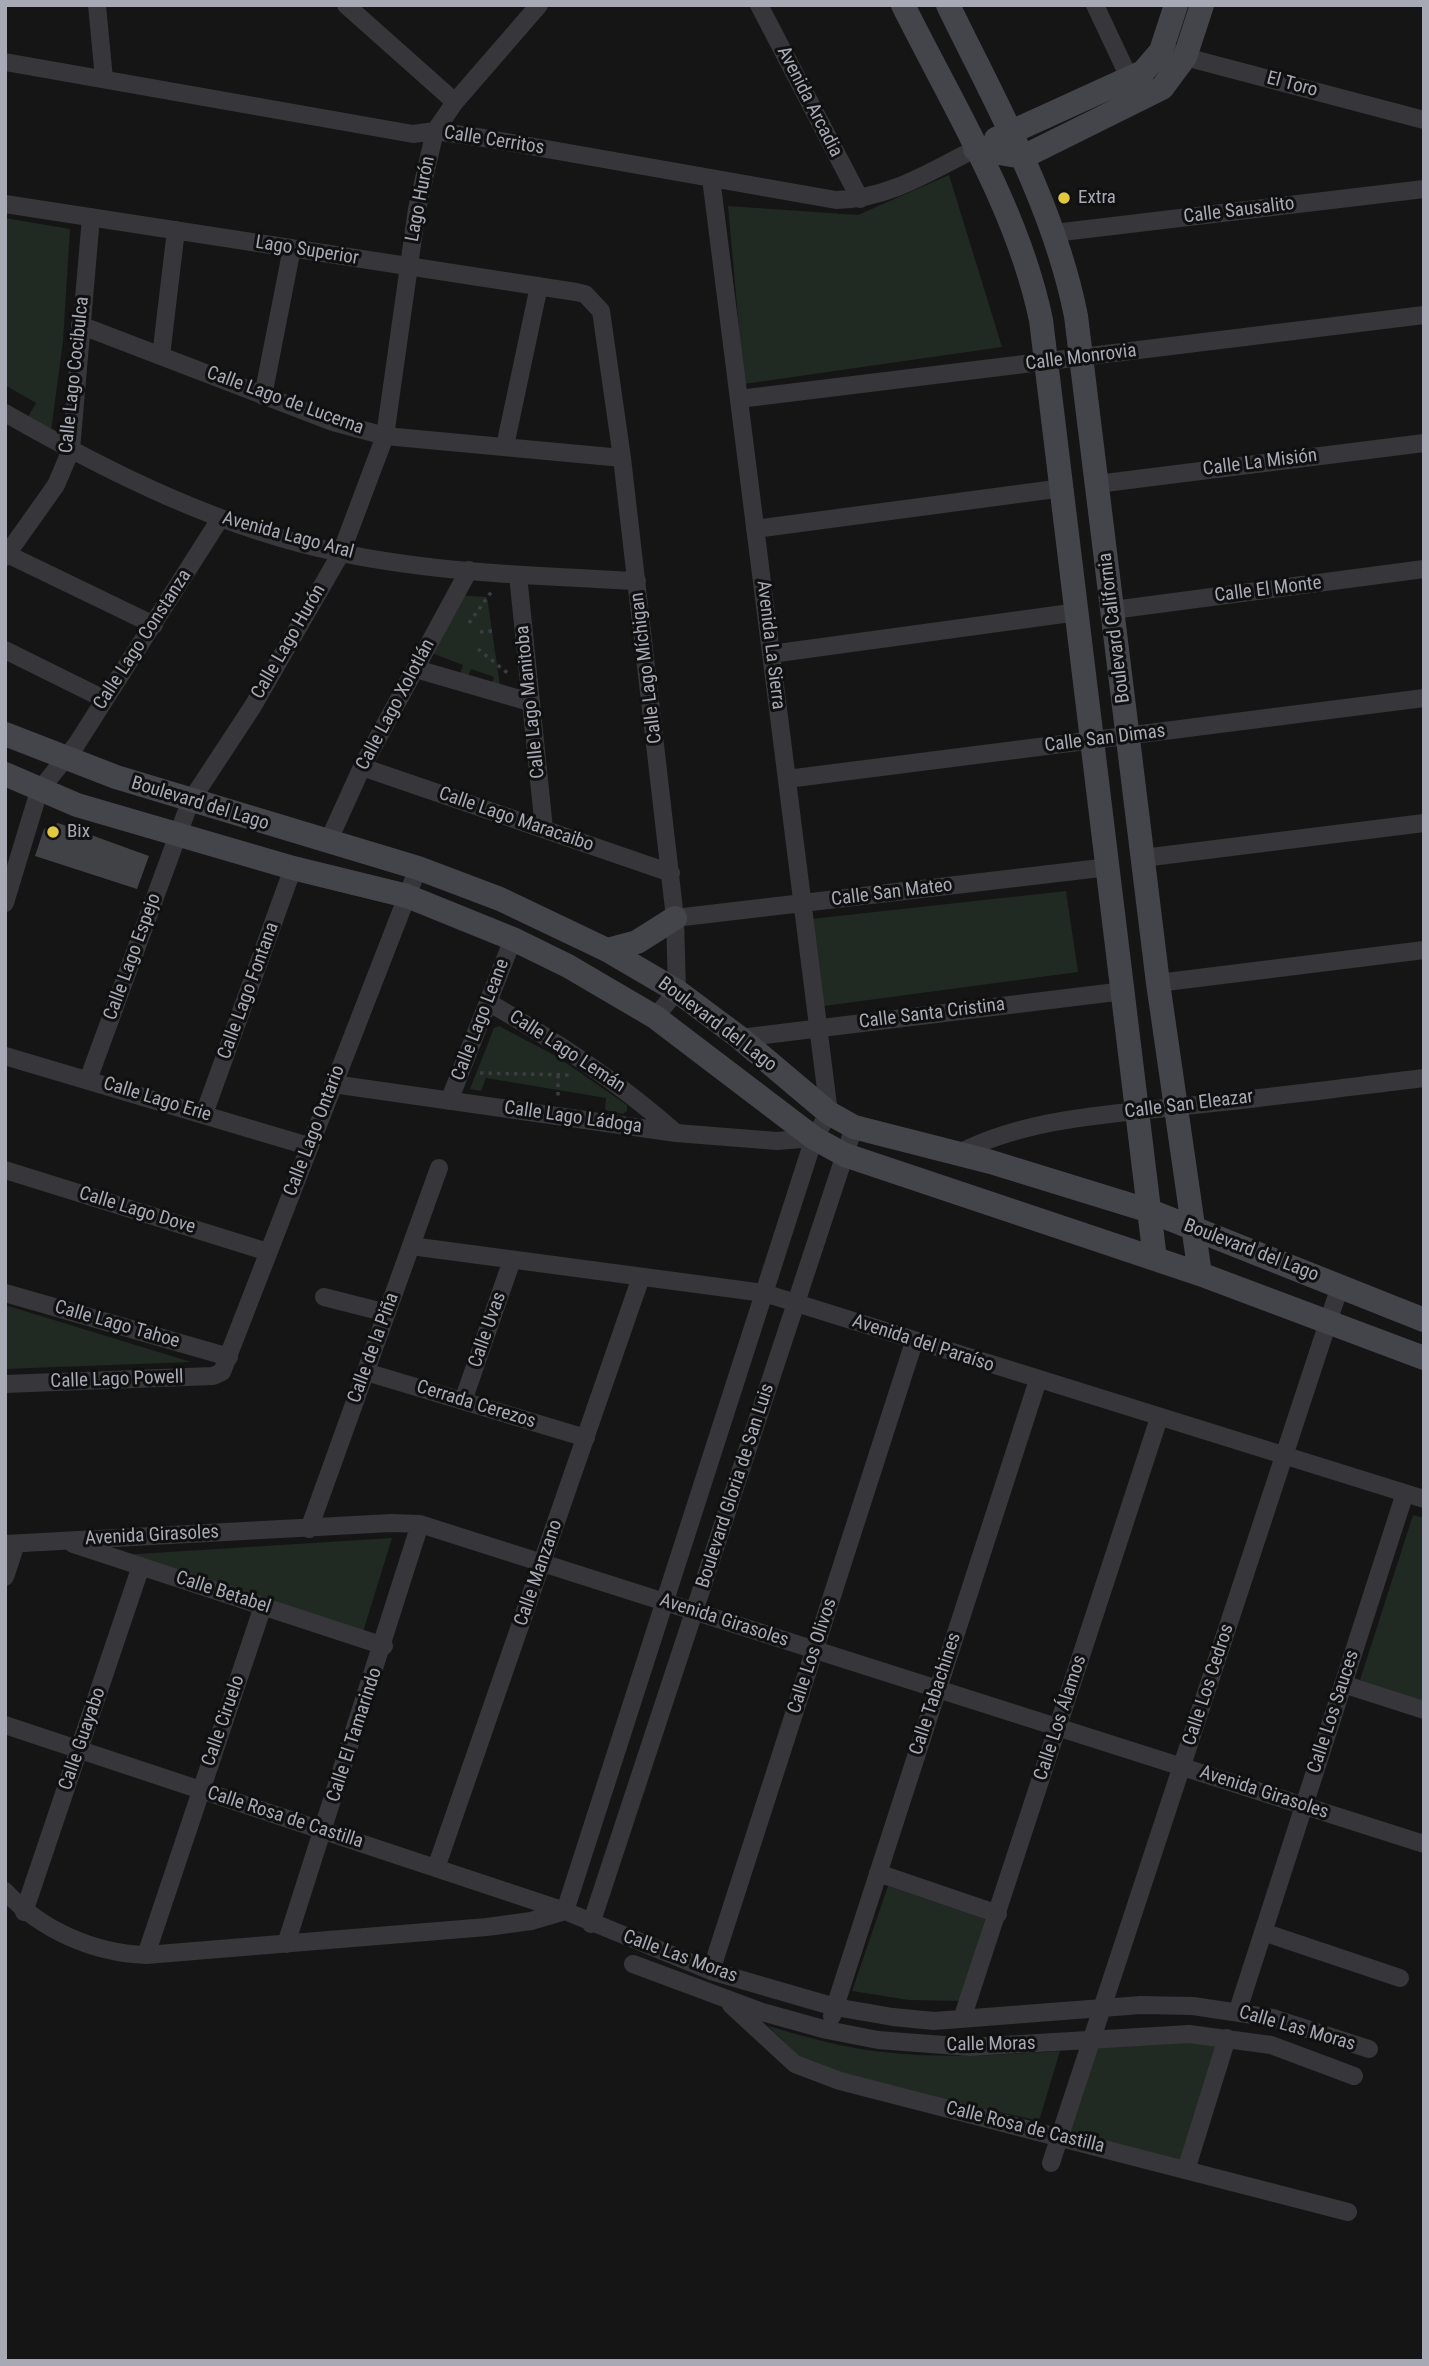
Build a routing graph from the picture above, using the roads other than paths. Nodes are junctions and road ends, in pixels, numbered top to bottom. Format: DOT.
graph roads {
  1 [pos="97,5"];
  2 [pos="346,5"];
  3 [pos="539,5"];
  4 [pos="759,5"];
  5 [pos="903,5"];
  6 [pos="948,5"];
  7 [pos="1095,5"];
  8 [pos="1176,5"];
  9 [pos="1202,5"];
  10 [pos="367,12"];
  11 [pos="1161,51"];
  12 [pos="1185,57"];
  13 [pos="5,62"];
  14 [pos="104,79"];
  15 [pos="1135,90"];
  16 [pos="455,102"];
  17 [pos="1424,120"];
  18 [pos="435,131"];
  19 [pos="1011,132"];
  20 [pos="975,149"];
  21 [pos="1023,157"];
  22 [pos="711,178"];
  23 [pos="1424,189"];
  24 [pos="860,199"];
  25 [pos="5,204"];
  26 [pos="91,217"];
  27 [pos="176,230"];
  28 [pos="1054,233"];
  29 [pos="292,248"];
  30 [pos="408,268"];
  31 [pos="539,286"];
  32 [pos="601,311"];
  33 [pos="1424,315"];
  34 [pos="80,326"];
  35 [pos="161,356"];
  36 [pos="1082,358"];
  37 [pos="1048,362"];
  38 [pos="263,396"];
  39 [pos="739,399"];
  40 [pos="5,413"];
  41 [pos="384,436"];
  42 [pos="1424,443"];
  43 [pos="505,446"];
  44 [pos="71,450"];
  45 [pos="622,458"];
  46 [pos="1097,484"];
  47 [pos="1063,488"];
  48 [pos="220,519"];
  49 [pos="755,529"];
  50 [pos="341,553"];
  51 [pos="6,555"];
  52 [pos="1424,569"];
  53 [pos="469,570"];
  54 [pos="510,574"];
  55 [pos="637,581"];
  56 [pos="1113,610"];
  57 [pos="1078,612"];
  58 [pos="154,625"];
  59 [pos="5,650"];
  60 [pos="771,654"];
  61 [pos="416,669"];
  62 [pos="529,695"];
  63 [pos="1424,698"];
  64 [pos="104,699"];
  65 [pos="5,734"];
  66 [pos="1128,736"];
  67 [pos="1093,740"];
  68 [pos="64,759"];
  69 [pos="362,767"];
  70 [pos="5,774"];
  71 [pos="787,779"];
  72 [pos="39,791"];
  73 [pos="190,802"];
  74 [pos="1424,823"];
  75 [pos="544,829"];
  76 [pos="177,835"];
  77 [pos="328,842"];
  78 [pos="1143,858"];
  79 [pos="1109,867"];
  80 [pos="293,868"];
  81 [pos="418,868"];
  82 [pos="671,873"];
  83 [pos="407,896"];
  84 [pos="5,903"];
  85 [pos="802,903"];
  86 [pos="675,918"];
  87 [pos="513,939"];
  88 [pos="607,950"];
  89 [pos="1424,950"];
  90 [pos="1158,983"];
  91 [pos="677,991"];
  92 [pos="1124,992"];
  93 [pos="488,1002"];
  94 [pos="655,1017"];
  95 [pos="818,1028"];
  96 [pos="740,1038"];
  97 [pos="5,1056"];
  98 [pos="1424,1078"];
  99 [pos="88,1080"];
  100 [pos="333,1084"];
  101 [pos="449,1101"];
  102 [pos="1175,1107"];
  103 [pos="1138,1110"];
  104 [pos="829,1113"];
  105 [pos="204,1114"];
  106 [pos="854,1127"];
  107 [pos="676,1133"];
  108 [pos="814,1138"];
  109 [pos="308,1146"];
  110 [pos="959,1153"];
  111 [pos="845,1155"];
  112 [pos="439,1168"];
  113 [pos="5,1171"];
  114 [pos="1150,1211"];
  115 [pos="1195,1230"];
  116 [pos="411,1246"];
  117 [pos="268,1252"];
  118 [pos="1156,1259"];
  119 [pos="512,1260"];
  120 [pos="1200,1274"];
  121 [pos="641,1277"];
  122 [pos="1340,1286"];
  123 [pos="5,1293"];
  124 [pos="764,1293"];
  125 [pos="324,1297"];
  126 [pos="796,1304"];
  127 [pos="387,1313"];
  128 [pos="1328,1320"];
  129 [pos="1424,1320"];
  130 [pos="914,1342"];
  131 [pos="1424,1357"];
  132 [pos="227,1362"];
  133 [pos="366,1372"];
  134 [pos="1038,1380"];
  135 [pos="5,1384"];
  136 [pos="463,1401"];
  137 [pos="1159,1418"];
  138 [pos="586,1438"];
  139 [pos="1284,1457"];
  140 [pos="1405,1493"];
  141 [pos="1424,1499"];
  142 [pos="420,1524"];
  143 [pos="309,1529"];
  144 [pos="63,1540"];
  145 [pos="11,1544"];
  146 [pos="542,1563"];
  147 [pos="141,1566"];
  148 [pos="5,1577"];
  149 [pos="665,1602"];
  150 [pos="263,1606"];
  151 [pos="694,1611"];
  152 [pos="384,1646"];
  153 [pos="815,1650"];
  154 [pos="1343,1684"];
  155 [pos="938,1689"];
  156 [pos="1424,1710"];
  157 [pos="5,1725"];
  158 [pos="1058,1727"];
  159 [pos="80,1750"];
  160 [pos="1182,1767"];
  161 [pos="200,1790"];
  162 [pos="1304,1806"];
  163 [pos="323,1831"];
  164 [pos="1424,1844"];
  165 [pos="436,1868"];
  166 [pos="878,1873"];
  167 [pos="5,1891"];
  168 [pos="565,1911"];
  169 [pos="24,1912"];
  170 [pos="998,1914"];
  171 [pos="591,1924"];
  172 [pos="1263,1932"];
  173 [pos="286,1944"];
  174 [pos="146,1955"];
  175 [pos="633,1964"];
  176 [pos="710,1971"];
  177 [pos="1400,1978"];
  178 [pos="726,2000"];
  179 [pos="835,2007"];
  180 [pos="1238,2010"];
  181 [pos="962,2018"];
  182 [pos="1097,2023"];
  183 [pos="827,2030"];
  184 [pos="1227,2038"];
  185 [pos="1369,2049"];
  186 [pos="1354,2076"];
  187 [pos="1060,2136"];
  188 [pos="1051,2163"];
  189 [pos="1186,2170"];
  190 [pos="1348,2212"];
  1 -- 14 [label="street"];
  2 -- 10 [label="street"];
  3 -- 16 [label="street"];
  4 -- 24 [label="street, Avenida Arcadia"];
  5 -- 20 [label="street, Boulevard California"];
  6 -- 19 [label="street, Boulevard California"];
  7 -- 15 [label="street"];
  8 -- 11 [label="street"];
  9 -- 12 [label="street"];
  10 -- 16 [label="street"];
  11 -- 12 [label="street, El Toro"];
  11 -- 15 [label="street"];
  12 -- 15 [label="street"];
  12 -- 17 [label="street, El Toro"];
  13 -- 14 [label="street, Calle Cerritos"];
  14 -- 18 [label="street, Calle Cerritos"];
  15 -- 19 [label="street, Calle Cerritos"];
  15 -- 21 [label="street"];
  16 -- 18 [label="street"];
  18 -- 22 [label="street, Calle Cerritos"];
  18 -- 30 [label="street, Lago Hurón"];
  19 -- 20 [label="street, Calle Cerritos"];
  19 -- 21 [label="street, Boulevard California"];
  20 -- 21 [label="street"];
  20 -- 24 [label="street, Calle Cerritos"];
  20 -- 37 [label="street, Boulevard California"];
  21 -- 28 [label="street, Boulevard California"];
  22 -- 24 [label="street, Calle Cerritos"];
  22 -- 39 [label="street, Avenida La Sierra"];
  23 -- 28 [label="street, Calle Sausalito"];
  25 -- 26 [label="street, Lago Superior"];
  26 -- 27 [label="street, Lago Superior"];
  26 -- 34 [label="street, Calle Lago Cocibulca"];
  27 -- 29 [label="street, Lago Superior"];
  27 -- 35 [label="street"];
  28 -- 36 [label="street, Boulevard California"];
  29 -- 30 [label="street, Lago Superior"];
  29 -- 38 [label="street"];
  30 -- 31 [label="street, Lago Superior"];
  30 -- 41 [label="street, Calle Lago Hurón"];
  31 -- 32 [label="street, Lago Superior"];
  31 -- 43 [label="street"];
  32 -- 45 [label="street, Calle Lago Míchigan"];
  33 -- 36 [label="street, Calle Monrovia"];
  34 -- 35 [label="street, Calle Lago de Lucerna"];
  34 -- 44 [label="street, Calle Lago Cocibulca"];
  35 -- 38 [label="street, Calle Lago de Lucerna"];
  36 -- 37 [label="street, Calle Monrovia"];
  36 -- 46 [label="street, Boulevard California"];
  37 -- 39 [label="street, Calle Monrovia"];
  37 -- 47 [label="street, Boulevard California"];
  38 -- 41 [label="street, Calle Lago de Lucerna"];
  39 -- 49 [label="street, Avenida La Sierra"];
  40 -- 44 [label="street, Avenida Lago Aral"];
  41 -- 43 [label="street, Calle Lago de Lucerna"];
  41 -- 50 [label="street, Calle Lago Hurón"];
  42 -- 46 [label="street, Calle La Misión"];
  43 -- 45 [label="street, Calle Lago de Lucerna"];
  44 -- 48 [label="street, Avenida Lago Aral"];
  44 -- 51 [label="street, Calle Lago Cocibulca"];
  45 -- 55 [label="street, Calle Lago Míchigan"];
  46 -- 56 [label="street, Boulevard California"];
  47 -- 49 [label="street"];
  47 -- 57 [label="street, Boulevard California"];
  48 -- 50 [label="street, Avenida Lago Aral"];
  48 -- 58 [label="street, Calle Lago Constanza"];
  49 -- 60 [label="street, Avenida La Sierra"];
  50 -- 53 [label="street, Avenida Lago Aral"];
  50 -- 73 [label="street, Calle Lago Hurón"];
  51 -- 58 [label="street"];
  52 -- 56 [label="street, Calle El Monte"];
  53 -- 54 [label="street, Avenida Lago Aral"];
  53 -- 61 [label="street, Calle Lago Xolotlán"];
  54 -- 55 [label="street, Avenida Lago Aral"];
  54 -- 62 [label="street, Calle Lago Manitoba"];
  55 -- 82 [label="street, Calle Lago Míchigan"];
  56 -- 66 [label="street, Boulevard California"];
  57 -- 60 [label="street"];
  57 -- 67 [label="street, Boulevard California"];
  58 -- 64 [label="street, Calle Lago Constanza"];
  59 -- 64 [label="street"];
  60 -- 71 [label="street, Avenida La Sierra"];
  61 -- 62 [label="street"];
  61 -- 69 [label="street, Calle Lago Xolotlán"];
  62 -- 75 [label="street, Calle Lago Manitoba"];
  63 -- 66 [label="street, Calle San Dimas"];
  64 -- 68 [label="street, Calle Lago Constanza"];
  65 -- 68 [label="street, Boulevard del Lago"];
  66 -- 67 [label="street, Calle San Dimas"];
  66 -- 78 [label="street, Boulevard California"];
  67 -- 71 [label="street, Calle San Dimas"];
  67 -- 79 [label="street, Boulevard California"];
  68 -- 72 [label="street, Calle Lago Constanza"];
  68 -- 73 [label="street, Boulevard del Lago"];
  69 -- 75 [label="street, Calle Lago Maracaibo"];
  69 -- 77 [label="street, Calle Lago Xolotlán"];
  70 -- 72 [label="street, Boulevard del Lago"];
  71 -- 85 [label="street, Avenida La Sierra"];
  72 -- 76 [label="street, Boulevard del Lago"];
  72 -- 84 [label="street"];
  73 -- 76 [label="street, Calle Lago Hurón"];
  73 -- 77 [label="street, Boulevard del Lago"];
  74 -- 78 [label="street"];
  75 -- 82 [label="street, Calle Lago Maracaibo"];
  76 -- 80 [label="street, Boulevard del Lago"];
  76 -- 99 [label="street, Calle Lago Espejo"];
  77 -- 81 [label="street, Boulevard del Lago"];
  78 -- 90 [label="street, Boulevard California"];
  79 -- 85 [label="street, Calle San Mateo"];
  79 -- 92 [label="street, Boulevard California"];
  80 -- 83 [label="street, Boulevard del Lago"];
  80 -- 105 [label="street, Calle Lago Fontana"];
  81 -- 83 [label="street, Calle Lago Ontario"];
  81 -- 88 [label="street, Boulevard del Lago"];
  82 -- 86 [label="street, Calle Lago Míchigan"];
  83 -- 87 [label="street, Boulevard del Lago"];
  83 -- 100 [label="street, Calle Lago Ontario"];
  85 -- 86 [label="street, Calle San Mateo"];
  85 -- 95 [label="street, Avenida La Sierra"];
  86 -- 88 [label="street"];
  86 -- 91 [label="street, Calle Lago Míchigan"];
  87 -- 93 [label="street, Calle Lago Leane"];
  87 -- 94 [label="street, Boulevard del Lago"];
  88 -- 91 [label="street, Boulevard del Lago"];
  89 -- 90 [label="street"];
  90 -- 102 [label="street, Boulevard California"];
  91 -- 94 [label="street"];
  91 -- 96 [label="street, Boulevard del Lago"];
  92 -- 95 [label="street, Calle Santa Cristina"];
  92 -- 103 [label="street, Boulevard California"];
  93 -- 101 [label="street, Calle Lago Leane"];
  93 -- 107 [label="street, Calle Lago Lemán"];
  94 -- 108 [label="street, Boulevard del Lago"];
  95 -- 96 [label="street, Calle Santa Cristina"];
  95 -- 104 [label="street, Avenida La Sierra"];
  96 -- 104 [label="street, Boulevard del Lago"];
  97 -- 99 [label="street, Calle Lago Erie"];
  98 -- 102 [label="street, Calle San Eleazar"];
  99 -- 105 [label="street, Calle Lago Erie"];
  100 -- 101 [label="street, Calle Lago Ládoga"];
  100 -- 109 [label="street, Calle Lago Ontario"];
  101 -- 107 [label="street, Calle Lago Ládoga"];
  102 -- 103 [label="street, Calle San Eleazar"];
  102 -- 115 [label="street, Boulevard California"];
  103 -- 110 [label="street, Calle San Eleazar"];
  103 -- 114 [label="street, Boulevard California"];
  104 -- 106 [label="street, Boulevard del Lago"];
  104 -- 108 [label="street, Boulevard Gloria de San Luis"];
  105 -- 109 [label="street, Calle Lago Erie"];
  106 -- 110 [label="street, Boulevard del Lago"];
  106 -- 111 [label="street, Boulevard Gloria de San Luis"];
  107 -- 108 [label="street, Calle Lago Ládoga"];
  108 -- 111 [label="street, Boulevard del Lago"];
  108 -- 124 [label="street, Boulevard Gloria de San Luis"];
  109 -- 117 [label="street, Calle Lago Ontario"];
  110 -- 114 [label="street, Boulevard del Lago"];
  111 -- 118 [label="street, Boulevard del Lago"];
  111 -- 126 [label="street, Boulevard Gloria de San Luis"];
  112 -- 116 [label="street, Calle de la Piña"];
  113 -- 117 [label="street, Calle Lago Dove"];
  114 -- 115 [label="street, Boulevard del Lago"];
  114 -- 118 [label="street, Boulevard California"];
  115 -- 120 [label="street, Boulevard California"];
  115 -- 122 [label="street, Boulevard del Lago"];
  116 -- 119 [label="street, Avenida del Paraíso"];
  116 -- 127 [label="street, Calle de la Piña"];
  117 -- 132 [label="street, Calle Lago Ontario"];
  118 -- 120 [label="street, Boulevard del Lago"];
  119 -- 121 [label="street, Avenida del Paraíso"];
  119 -- 136 [label="street, Calle Uvas"];
  120 -- 128 [label="street, Boulevard del Lago"];
  121 -- 124 [label="street, Avenida del Paraíso"];
  121 -- 138 [label="street, Calle Manzano"];
  122 -- 128 [label="street, Calle Los Cedros"];
  122 -- 129 [label="street, Boulevard del Lago"];
  123 -- 132 [label="street, Calle Lago Tahoe"];
  124 -- 126 [label="street, Avenida del Paraíso"];
  124 -- 149 [label="street, Boulevard Gloria de San Luis"];
  125 -- 127 [label="street"];
  126 -- 130 [label="street, Avenida del Paraíso"];
  126 -- 151 [label="street, Boulevard Gloria de San Luis"];
  127 -- 133 [label="street, Calle de la Piña"];
  128 -- 131 [label="street, Boulevard del Lago"];
  128 -- 139 [label="street, Calle Los Cedros"];
  130 -- 134 [label="street, Avenida del Paraíso"];
  130 -- 153 [label="street, Calle Los Olivos"];
  132 -- 135 [label="street, Calle Lago Powell"];
  133 -- 136 [label="street, Cerrada Cerezos"];
  133 -- 143 [label="street, Calle de la Piña"];
  134 -- 137 [label="street, Avenida del Paraíso"];
  134 -- 155 [label="street, Calle Tabachines"];
  136 -- 138 [label="street, Cerrada Cerezos"];
  137 -- 139 [label="street, Avenida del Paraíso"];
  137 -- 158 [label="street, Calle Los Álamos"];
  138 -- 146 [label="street, Calle Manzano"];
  139 -- 140 [label="street, Avenida del Paraíso"];
  139 -- 160 [label="street, Calle Los Cedros"];
  140 -- 141 [label="street, Avenida del Paraíso"];
  140 -- 154 [label="street, Calle Los Sauces"];
  142 -- 143 [label="street, Avenida Girasoles"];
  142 -- 146 [label="street, Avenida Girasoles"];
  142 -- 152 [label="street, Calle El Tamarindo"];
  143 -- 144 [label="street, Avenida Girasoles"];
  144 -- 145 [label="street, Avenida Girasoles"];
  144 -- 147 [label="street, Calle Betabel"];
  145 -- 148 [label="street"];
  146 -- 149 [label="street, Avenida Girasoles"];
  146 -- 165 [label="street, Calle Manzano"];
  147 -- 150 [label="street, Calle Betabel"];
  147 -- 159 [label="street, Calle Guayabo"];
  149 -- 151 [label="street, Avenida Girasoles"];
  149 -- 168 [label="street, Boulevard Gloria de San Luis"];
  150 -- 152 [label="street, Calle Betabel"];
  150 -- 161 [label="street, Calle Ciruelo"];
  151 -- 153 [label="street, Avenida Girasoles"];
  151 -- 171 [label="street, Boulevard Gloria de San Luis"];
  152 -- 163 [label="street, Calle El Tamarindo"];
  153 -- 155 [label="street, Avenida Girasoles"];
  153 -- 176 [label="street, Calle Los Olivos"];
  154 -- 156 [label="street"];
  154 -- 162 [label="street, Calle Los Sauces"];
  155 -- 158 [label="street, Avenida Girasoles"];
  155 -- 166 [label="street, Calle Tabachines"];
  157 -- 159 [label="street, Calle Rosa de Castilla"];
  158 -- 160 [label="street, Avenida Girasoles"];
  158 -- 170 [label="street, Calle Los Álamos"];
  159 -- 161 [label="street, Calle Rosa de Castilla"];
  159 -- 169 [label="street, Calle Guayabo"];
  160 -- 162 [label="street, Avenida Girasoles"];
  160 -- 182 [label="street, Calle Los Cedros"];
  161 -- 163 [label="street, Calle Rosa de Castilla"];
  161 -- 174 [label="street, Calle Ciruelo"];
  162 -- 164 [label="street, Avenida Girasoles"];
  162 -- 172 [label="street, Calle Los Sauces"];
  163 -- 165 [label="street, Calle Rosa de Castilla"];
  163 -- 173 [label="street, Calle El Tamarindo"];
  165 -- 168 [label="street, Calle Rosa de Castilla"];
  166 -- 170 [label="street"];
  166 -- 179 [label="street, Calle Tabachines"];
  167 -- 169 [label="street"];
  168 -- 171 [label="street, Calle Las Moras"];
  168 -- 173 [label="street"];
  169 -- 174 [label="street"];
  170 -- 181 [label="street, Calle Los Álamos"];
  171 -- 176 [label="street, Calle Las Moras"];
  172 -- 177 [label="street"];
  172 -- 180 [label="street, Calle Los Sauces"];
  173 -- 174 [label="street"];
  175 -- 178 [label="street, Calle Moras"];
  176 -- 179 [label="street, Calle Las Moras"];
  178 -- 183 [label="street, Calle Moras"];
  178 -- 187 [label="street, Calle Rosa de Castilla"];
  179 -- 181 [label="street, Calle Las Moras"];
  179 -- 183 [label="street, Calle Tabachines"];
  180 -- 182 [label="street, Calle Las Moras"];
  180 -- 185 [label="street, Calle Las Moras"];
  181 -- 182 [label="street, Calle Las Moras"];
  182 -- 183 [label="street, Calle Moras"];
  182 -- 184 [label="street, Calle Moras"];
  182 -- 187 [label="street, Calle Los Cedros"];
  184 -- 186 [label="street, Calle Moras"];
  184 -- 189 [label="street"];
  187 -- 188 [label="street, Calle Los Cedros"];
  187 -- 189 [label="street, Calle Rosa de Castilla"];
  189 -- 190 [label="street, Calle Rosa de Castilla"];
}
